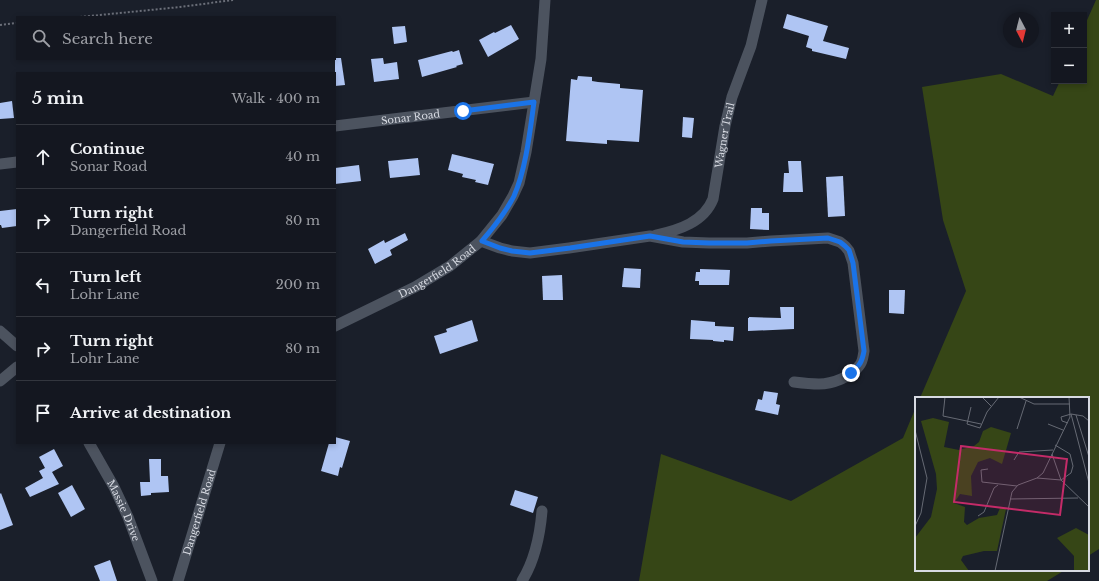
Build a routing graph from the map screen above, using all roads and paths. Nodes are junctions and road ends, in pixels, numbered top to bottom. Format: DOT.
graph roads {
  1 [pos="233,0"];
  2 [pos="545,0"];
  3 [pos="762,0"];
  4 [pos="90,16"];
  5 [pos="16,23"];
  6 [pos="0,25"];
  7 [pos="534,102"];
  8 [pos="336,126"];
  9 [pos="16,162"];
  10 [pos="0,164"];
  11 [pos="650,236"];
  12 [pos="482,241"];
  13 [pos="336,326"];
  14 [pos="0,331"];
  15 [pos="16,345"];
  16 [pos="16,368"];
  17 [pos="0,380"];
  18 [pos="794,382"];
  19 [pos="90,444"];
  20 [pos="220,444"];
  21 [pos="542,510"];
  22 [pos="152,581"];
  23 [pos="178,581"];
  24 [pos="522,581"];
  1 -- 4 [label="path"];
  2 -- 7 [label="street, Dangerfield Road"];
  3 -- 11 [label="street, Wagner Trail"];
  5 -- 6 [label="path"];
  7 -- 8 [label="street, Sonar Road"];
  7 -- 12 [label="street, Dangerfield Road"];
  9 -- 10 [label="street"];
  11 -- 12 [label="street"];
  11 -- 18 [label="street"];
  12 -- 13 [label="street, Dangerfield Road"];
  14 -- 15 [label="street"];
  16 -- 17 [label="street"];
  19 -- 22 [label="street, Massie Drive"];
  20 -- 23 [label="street, Dangerfield Road"];
  21 -- 24 [label="street"];
}
